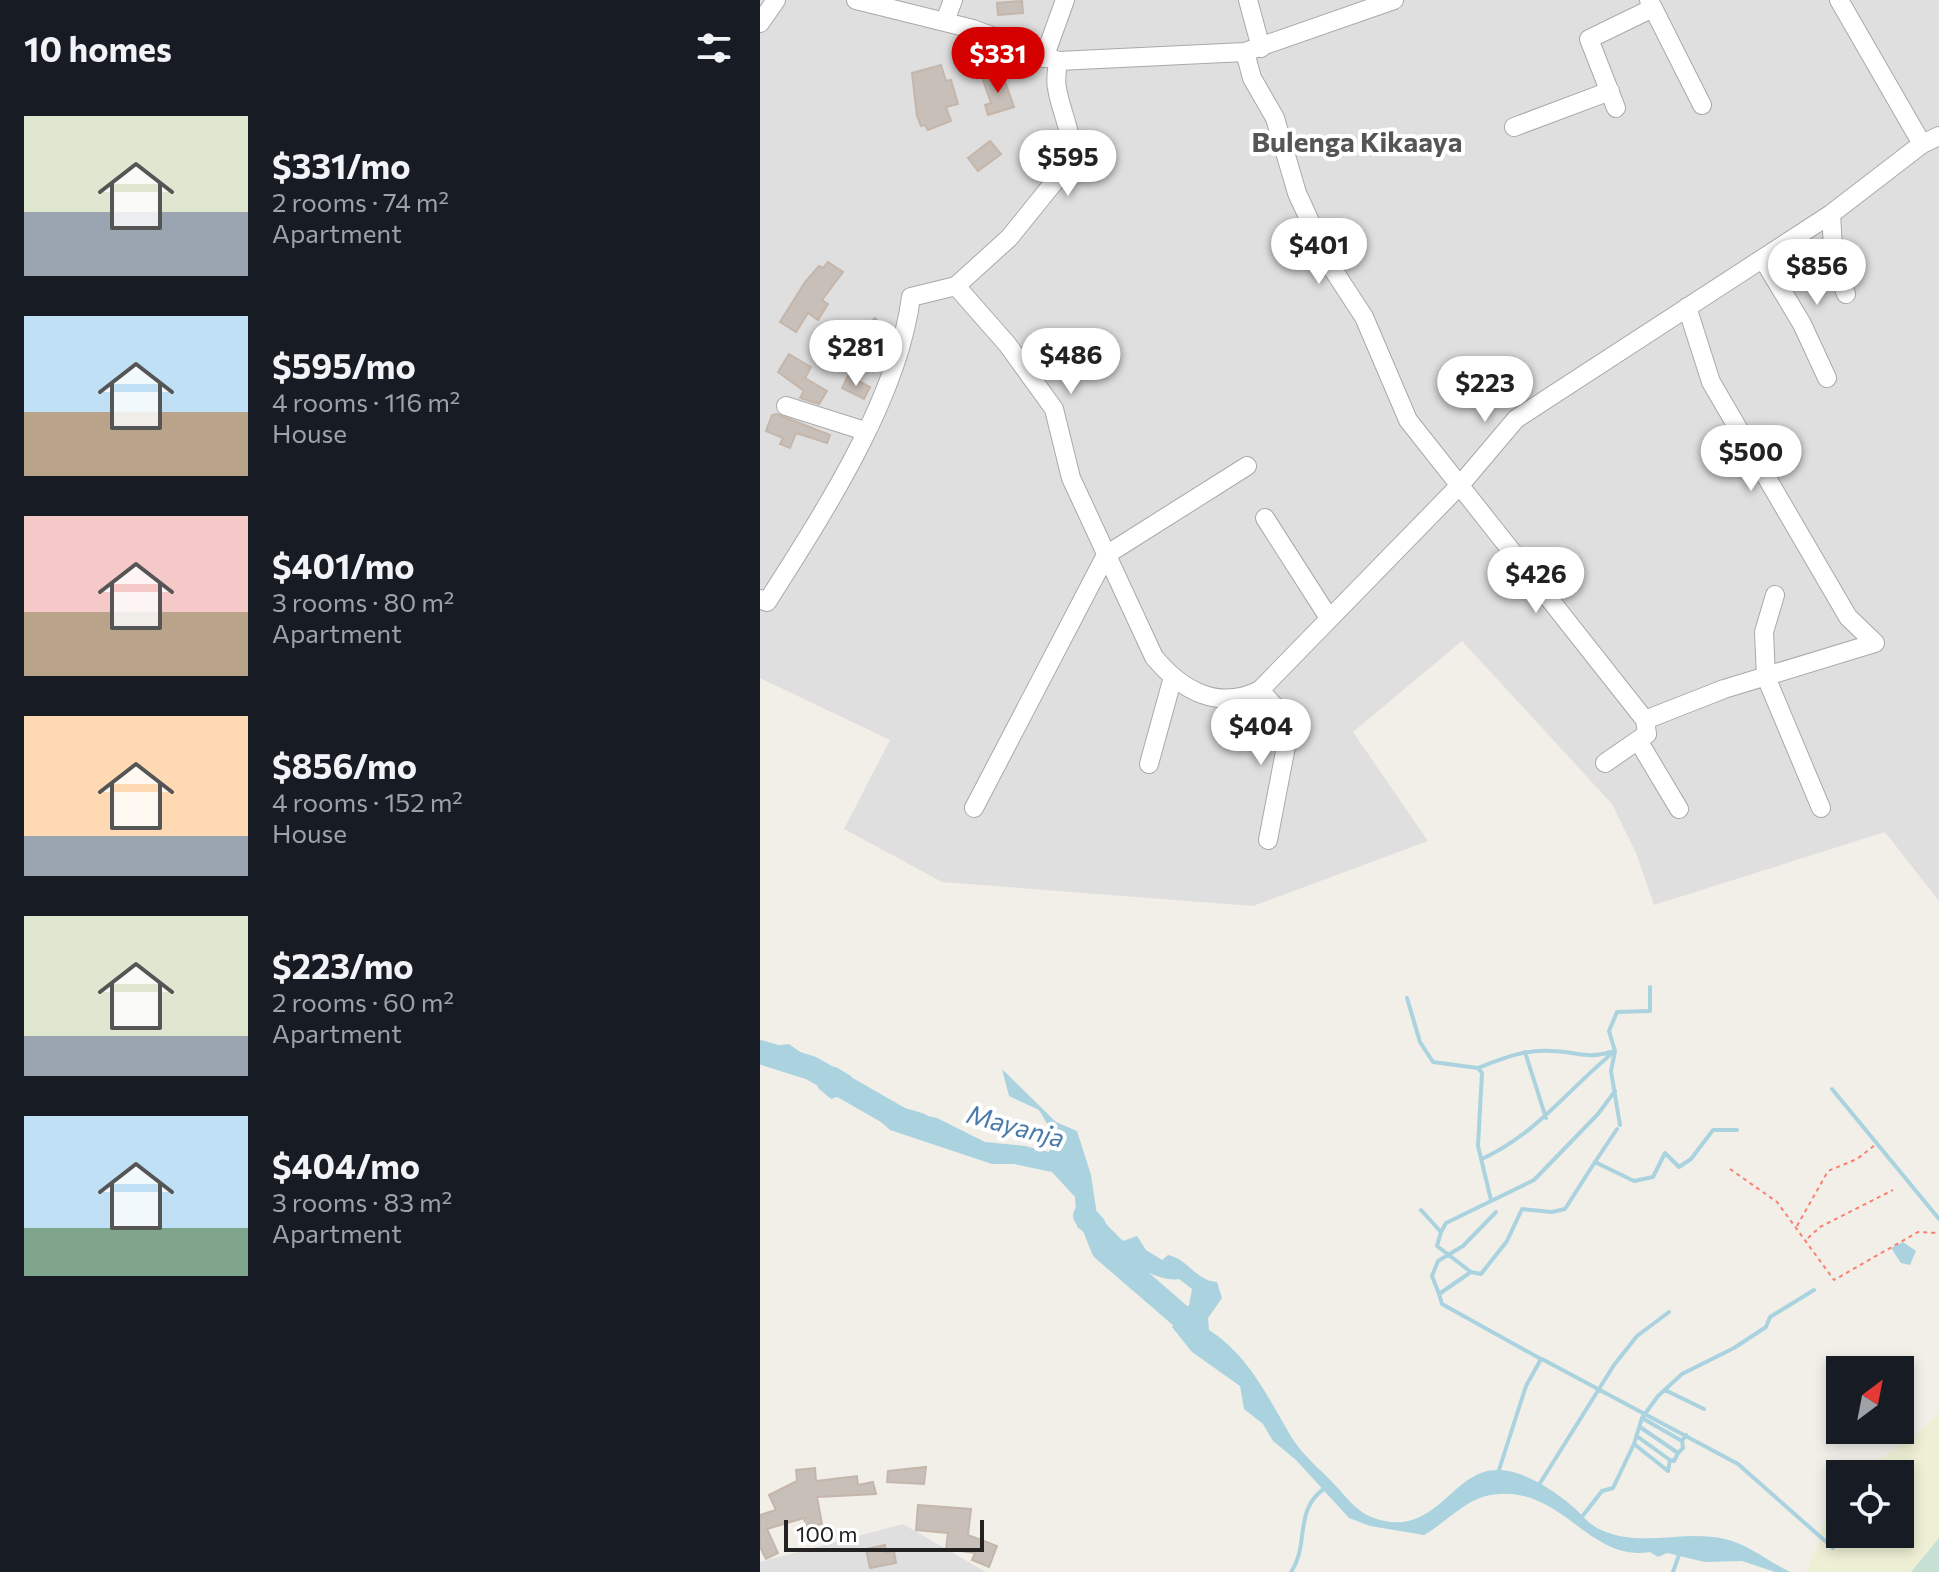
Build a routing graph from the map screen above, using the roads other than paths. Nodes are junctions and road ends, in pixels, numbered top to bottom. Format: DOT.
graph roads {
  1 [pos="776,0"];
  2 [pos="953,0"];
  3 [pos="1065,0"];
  4 [pos="1248,0"];
  5 [pos="1394,0"];
  6 [pos="1839,0"];
  7 [pos="865,2"];
  8 [pos="1651,4"];
  9 [pos="945,21"];
  10 [pos="760,23"];
  11 [pos="1253,50"];
  12 [pos="1051,60"];
  13 [pos="1702,105"];
  14 [pos="1514,127"];
  15 [pos="1930,140"];
  16 [pos="1831,214"];
  17 [pos="1763,259"];
  18 [pos="956,286"];
  19 [pos="1846,294"];
  20 [pos="1687,307"];
  21 [pos="1827,378"];
  22 [pos="786,406"];
  23 [pos="865,431"];
  24 [pos="1247,466"];
  25 [pos="1461,484"];
  26 [pos="1265,518"];
  27 [pos="1106,555"];
  28 [pos="1775,595"];
  29 [pos="760,599"];
  30 [pos="1329,618"];
  31 [pos="1173,677"];
  32 [pos="1766,677"];
  33 [pos="1260,690"];
  34 [pos="1645,720"];
  35 [pos="1639,742"];
  36 [pos="1605,763"];
  37 [pos="1149,764"];
  38 [pos="974,808"];
  39 [pos="1821,808"];
  40 [pos="1679,809"];
  41 [pos="1268,840"];
  1 -- 10 [label="street"];
  2 -- 9 [label="street"];
  3 -- 12 [label="street"];
  4 -- 11 [label="street"];
  5 -- 11 [label="street"];
  6 -- 15 [label="street"];
  7 -- 9 [label="street"];
  8 -- 13 [label="street"];
  8 -- 14 [label="street"];
  9 -- 12 [label="street"];
  11 -- 12 [label="street"];
  11 -- 25 [label="street"];
  12 -- 18 [label="street"];
  15 -- 16 [label="street"];
  16 -- 17 [label="street"];
  16 -- 19 [label="street"];
  17 -- 20 [label="street"];
  17 -- 21 [label="street"];
  18 -- 23 [label="street"];
  18 -- 27 [label="street"];
  20 -- 25 [label="street"];
  20 -- 32 [label="street"];
  22 -- 23 [label="street"];
  23 -- 29 [label="street"];
  24 -- 27 [label="street"];
  25 -- 30 [label="street"];
  25 -- 34 [label="street"];
  26 -- 30 [label="street"];
  27 -- 31 [label="street"];
  27 -- 38 [label="street"];
  28 -- 32 [label="street"];
  30 -- 33 [label="street"];
  31 -- 33 [label="street"];
  31 -- 37 [label="street"];
  32 -- 34 [label="street"];
  32 -- 39 [label="street"];
  33 -- 41 [label="street"];
  34 -- 35 [label="street"];
  35 -- 36 [label="street"];
  35 -- 40 [label="street"];
}
